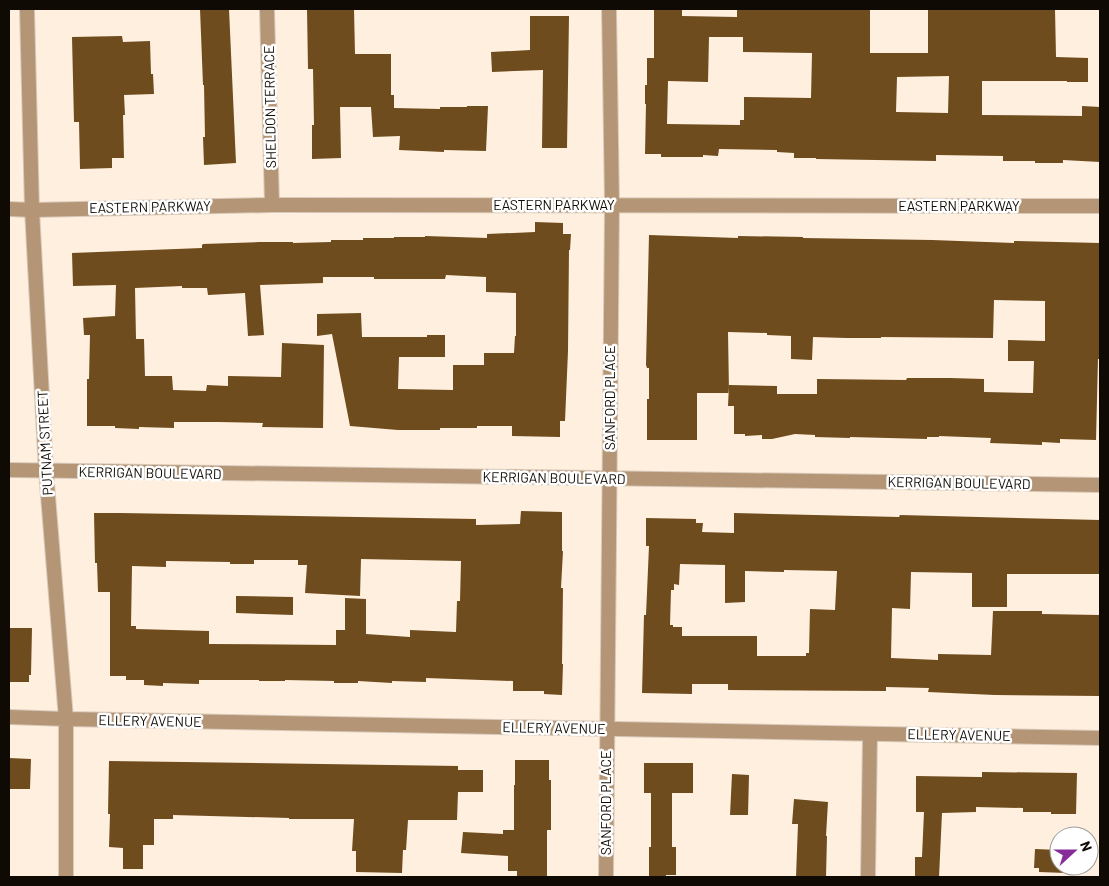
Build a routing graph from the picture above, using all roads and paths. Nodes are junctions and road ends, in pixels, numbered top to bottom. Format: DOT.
graph roads {
  1 [pos="27,9"];
  2 [pos="268,9"];
  3 [pos="610,9"];
  4 [pos="272,205"];
  5 [pos="612,205"];
  6 [pos="1100,206"];
  7 [pos="9,210"];
  8 [pos="32,210"];
  9 [pos="9,470"];
  10 [pos="46,471"];
  11 [pos="609,479"];
  12 [pos="1100,485"];
  13 [pos="9,717"];
  14 [pos="66,719"];
  15 [pos="607,728"];
  16 [pos="870,734"];
  17 [pos="1100,738"];
  18 [pos="66,877"];
  19 [pos="606,877"];
  20 [pos="868,877"];
  1 -- 8 [label="street, PUTNAM STREET"];
  2 -- 4 [label="street, SHELDON TERRACE"];
  3 -- 5 [label="street, SANFORD PLACE"];
  4 -- 5 [label="street, EASTERN PARKWAY"];
  4 -- 8 [label="street, EASTERN PARKWAY"];
  5 -- 6 [label="street, EASTERN PARKWAY"];
  5 -- 11 [label="street, SANFORD PLACE"];
  7 -- 8 [label="street, EASTERN PARKWAY"];
  8 -- 10 [label="street, PUTNAM STREET"];
  9 -- 10 [label="street, KERRIGAN BOULEVARD"];
  10 -- 11 [label="street, KERRIGAN BOULEVARD"];
  10 -- 14 [label="street, PUTNAM STREET"];
  11 -- 12 [label="street, KERRIGAN BOULEVARD"];
  11 -- 15 [label="street, SANFORD PLACE"];
  13 -- 14 [label="street, ELLERY AVENUE"];
  14 -- 15 [label="street, ELLERY AVENUE"];
  14 -- 18 [label="street, PUTNAM STREET"];
  15 -- 16 [label="street, ELLERY AVENUE"];
  15 -- 19 [label="street, SANFORD PLACE"];
  16 -- 17 [label="street, ELLERY AVENUE"];
  16 -- 20 [label="street"];
}
